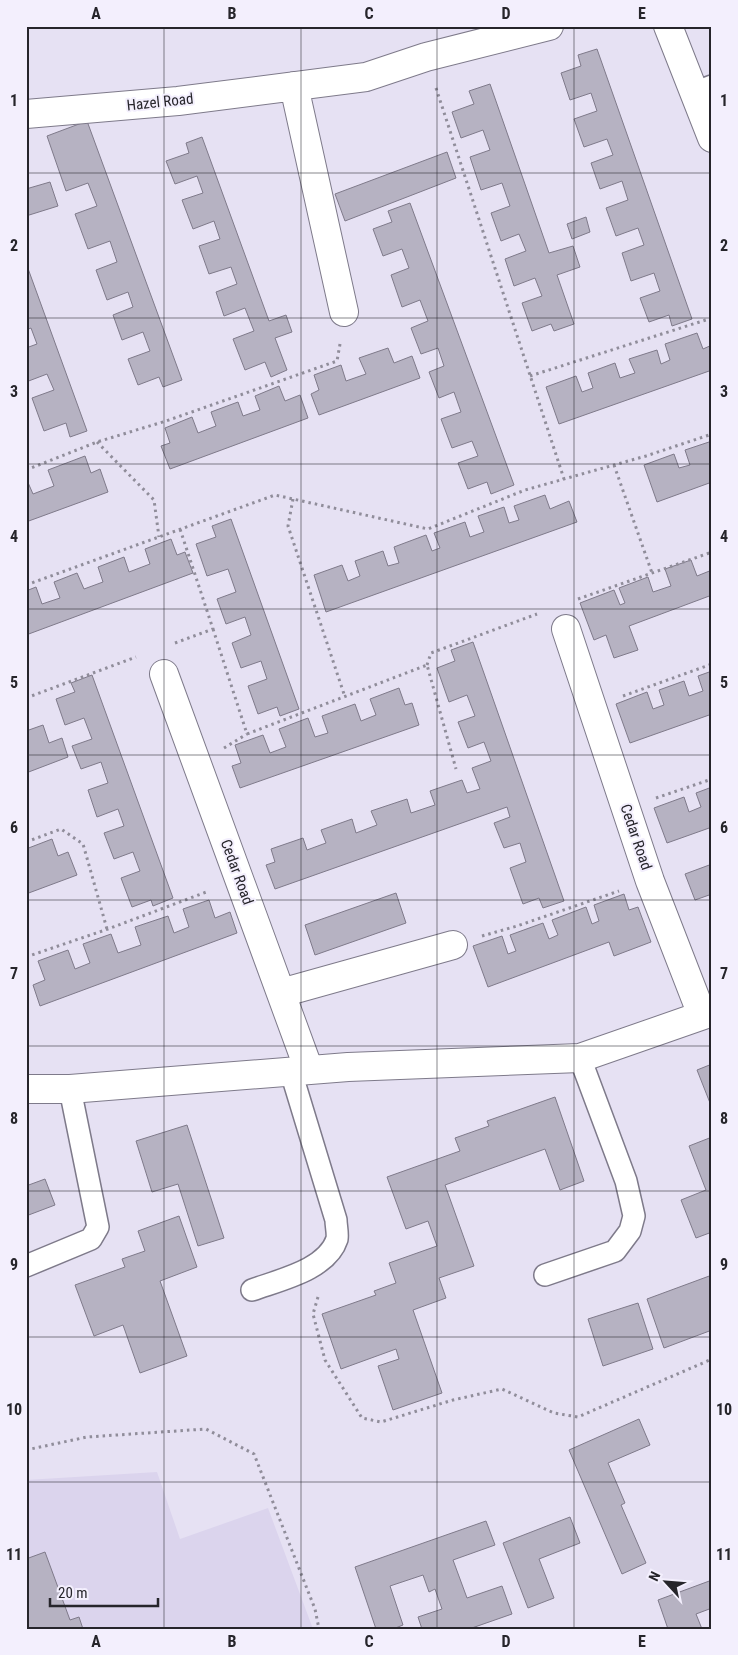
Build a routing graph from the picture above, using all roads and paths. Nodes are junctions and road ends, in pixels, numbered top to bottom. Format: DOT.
graph roads {
  1 [pos="549,26"];
  2 [pos="668,26"];
  3 [pos="426,57"];
  4 [pos="294,86"];
  5 [pos="703,89"];
  6 [pos="26,114"];
  7 [pos="712,138"];
  8 [pos="344,312"];
  9 [pos="712,318"];
  10 [pos="530,376"];
  11 [pos="712,434"];
  12 [pos="97,442"];
  13 [pos="614,465"];
  14 [pos="26,470"];
  15 [pos="564,479"];
  16 [pos="293,498"];
  17 [pos="180,529"];
  18 [pos="159,537"];
  19 [pos="652,573"];
  20 [pos="26,584"];
  21 [pos="213,629"];
  22 [pos="566,629"];
  23 [pos="172,644"];
  24 [pos="138,657"];
  25 [pos="712,664"];
  26 [pos="164,674"];
  27 [pos="345,697"];
  28 [pos="26,698"];
  29 [pos="592,707"];
  30 [pos="456,769"];
  31 [pos="712,779"];
  32 [pos="626,808"];
  33 [pos="26,842"];
  34 [pos="240,879"];
  35 [pos="650,881"];
  36 [pos="108,929"];
  37 [pos="453,945"];
  38 [pos="26,957"];
  39 [pos="281,993"];
  40 [pos="707,1014"];
  41 [pos="580,1058"];
  42 [pos="300,1071"];
  43 [pos="26,1089"];
  44 [pos="70,1089"];
  45 [pos="331,1250"];
  46 [pos="26,1266"];
  47 [pos="545,1275"];
  48 [pos="252,1290"];
  49 [pos="712,1359"];
  50 [pos="26,1450"];
  51 [pos="319,1629"];
  1 -- 3 [label="street, Hazel Road"];
  2 -- 5 [label="street"];
  3 -- 4 [label="street, Hazel Road"];
  3 -- 10 [label="path"];
  4 -- 6 [label="street, Hazel Road"];
  4 -- 8 [label="street"];
  5 -- 7 [label="street"];
  8 -- 12 [label="path"];
  9 -- 10 [label="path"];
  10 -- 15 [label="path"];
  11 -- 13 [label="path"];
  12 -- 14 [label="path"];
  12 -- 18 [label="path"];
  13 -- 15 [label="path"];
  13 -- 19 [label="path"];
  15 -- 16 [label="path"];
  16 -- 17 [label="path"];
  16 -- 27 [label="path"];
  17 -- 18 [label="path"];
  17 -- 21 [label="path"];
  18 -- 20 [label="path"];
  21 -- 23 [label="path"];
  21 -- 27 [label="path"];
  22 -- 29 [label="street, Cedar Road"];
  24 -- 28 [label="path"];
  25 -- 29 [label="path"];
  26 -- 34 [label="street, Cedar Road"];
  27 -- 30 [label="path"];
  29 -- 32 [label="street, Cedar Road"];
  31 -- 32 [label="path"];
  32 -- 35 [label="street, Cedar Road"];
  33 -- 36 [label="path"];
  34 -- 36 [label="path"];
  34 -- 39 [label="street, Cedar Road"];
  35 -- 37 [label="path"];
  35 -- 40 [label="street, Cedar Road"];
  36 -- 38 [label="path"];
  37 -- 39 [label="street"];
  39 -- 42 [label="street, Cedar Road"];
  40 -- 41 [label="street, Cedar Road"];
  41 -- 42 [label="street, Cedar Road"];
  41 -- 47 [label="lane"];
  42 -- 44 [label="street, Cedar Road"];
  42 -- 45 [label="lane"];
  43 -- 44 [label="street, Cedar Road"];
  44 -- 46 [label="lane"];
  45 -- 48 [label="lane"];
  45 -- 49 [label="path"];
  50 -- 51 [label="path"];
}
